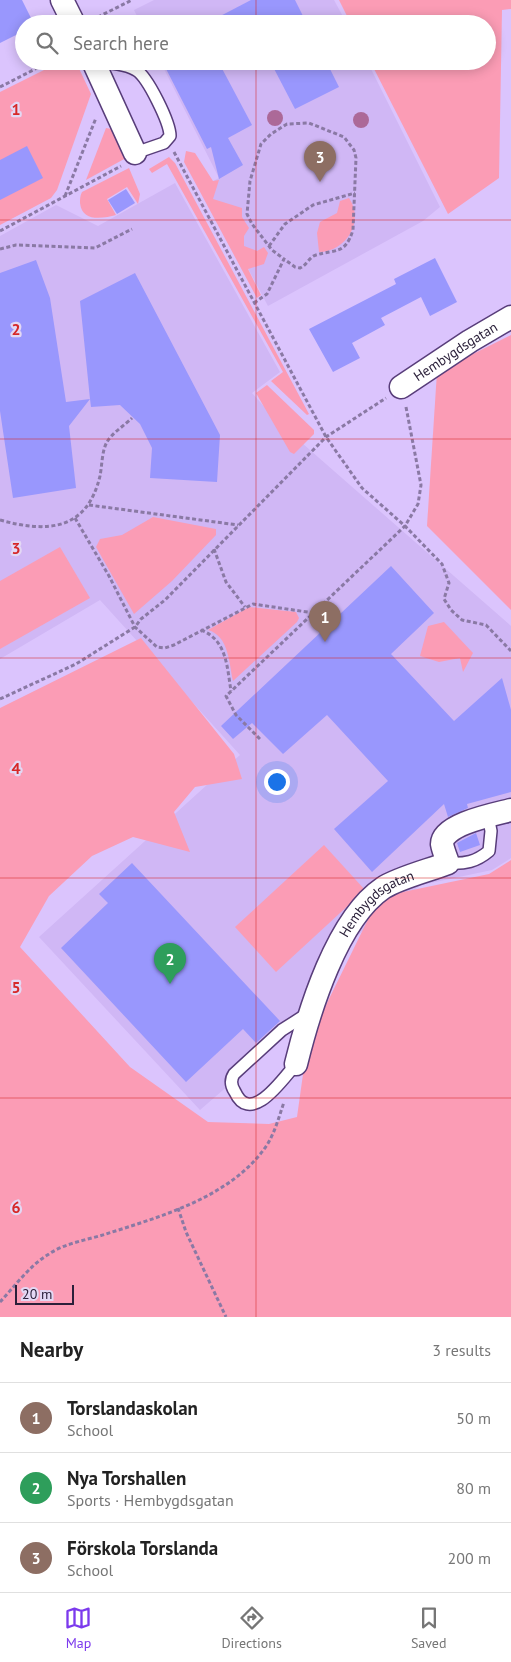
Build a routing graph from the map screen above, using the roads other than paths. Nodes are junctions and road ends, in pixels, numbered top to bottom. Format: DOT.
graph roads {
  1 [pos="62,0"];
  2 [pos="70,15"];
  3 [pos="97,70"];
  4 [pos="133,70"];
  5 [pos="132,158"];
  6 [pos="511,317"];
  7 [pos="401,387"];
  8 [pos="511,810"];
  9 [pos="488,816"];
  10 [pos="448,863"];
  11 [pos="312,1011"];
  12 [pos="296,1064"];
  1 -- 2 [label="street"];
  3 -- 5 [label="street"];
  4 -- 5 [label="lane"];
  6 -- 7 [label="street, Hembygdsgatan"];
  8 -- 9 [label="street"];
  9 -- 10 [label="street"];
  9 -- 10 [label="lane"];
  10 -- 11 [label="street, Hembygdsgatan"];
  11 -- 12 [label="street, Hembygdsgatan"];
  11 -- 12 [label="lane"];
}
